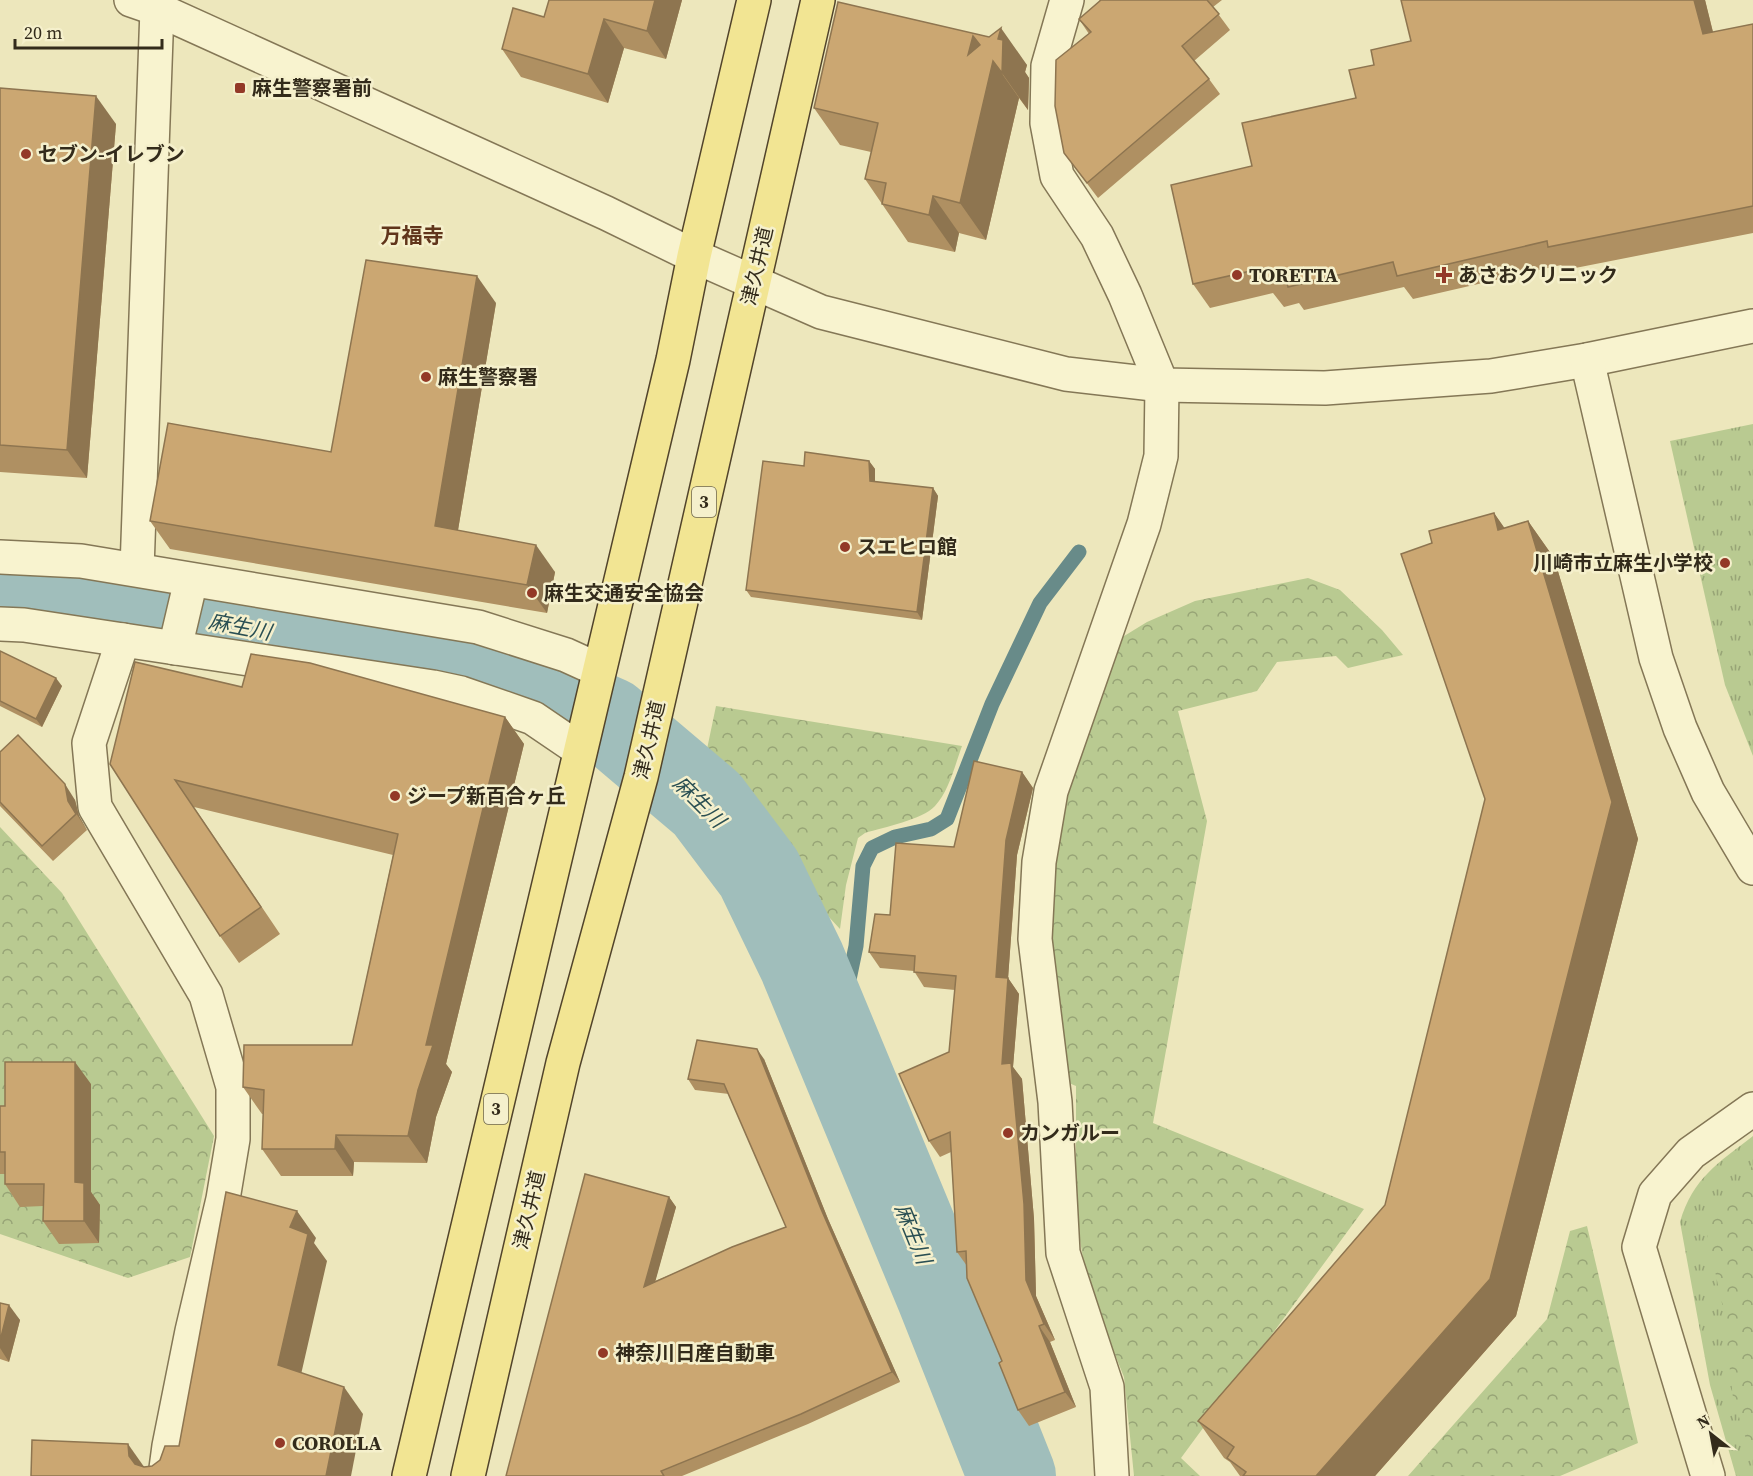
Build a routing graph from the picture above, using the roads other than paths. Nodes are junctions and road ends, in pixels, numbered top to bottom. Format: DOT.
graph roads {
  1 [pos="754,0"];
  2 [pos="818,0"];
  3 [pos="1067,0"];
  4 [pos="144,5"];
  5 [pos="694,256"];
  6 [pos="753,282"];
  7 [pos="1753,326"];
  8 [pos="1587,360"];
  9 [pos="1162,385"];
  10 [pos="0,557"];
  11 [pos="137,569"];
  12 [pos="189,587"];
  13 [pos="0,624"];
  14 [pos="123,640"];
  15 [pos="177,642"];
  16 [pos="597,679"];
  17 [pos="581,746"];
  18 [pos="1753,868"];
  19 [pos="1753,1109"];
  20 [pos="165,1476"];
  21 [pos="409,1476"];
  22 [pos="468,1476"];
  23 [pos="1112,1476"];
  24 [pos="1708,1476"];
  1 -- 5 [label="main road, 3"];
  2 -- 6 [label="main road, 津久井道 / 3"];
  3 -- 9 [label="street"];
  4 -- 5 [label="street"];
  4 -- 11 [label="street"];
  5 -- 6 [label="street"];
  5 -- 16 [label="main road, 3"];
  6 -- 9 [label="street"];
  6 -- 22 [label="main road, 津久井道 / 3"];
  7 -- 8 [label="street"];
  8 -- 9 [label="street"];
  8 -- 18 [label="street"];
  9 -- 23 [label="street"];
  10 -- 11 [label="street"];
  11 -- 12 [label="street"];
  12 -- 15 [label="street"];
  12 -- 16 [label="street"];
  13 -- 14 [label="street"];
  14 -- 15 [label="street"];
  14 -- 20 [label="street"];
  15 -- 17 [label="street"];
  16 -- 17 [label="main road, 3"];
  17 -- 21 [label="main road, 3"];
  19 -- 24 [label="street"];
}
